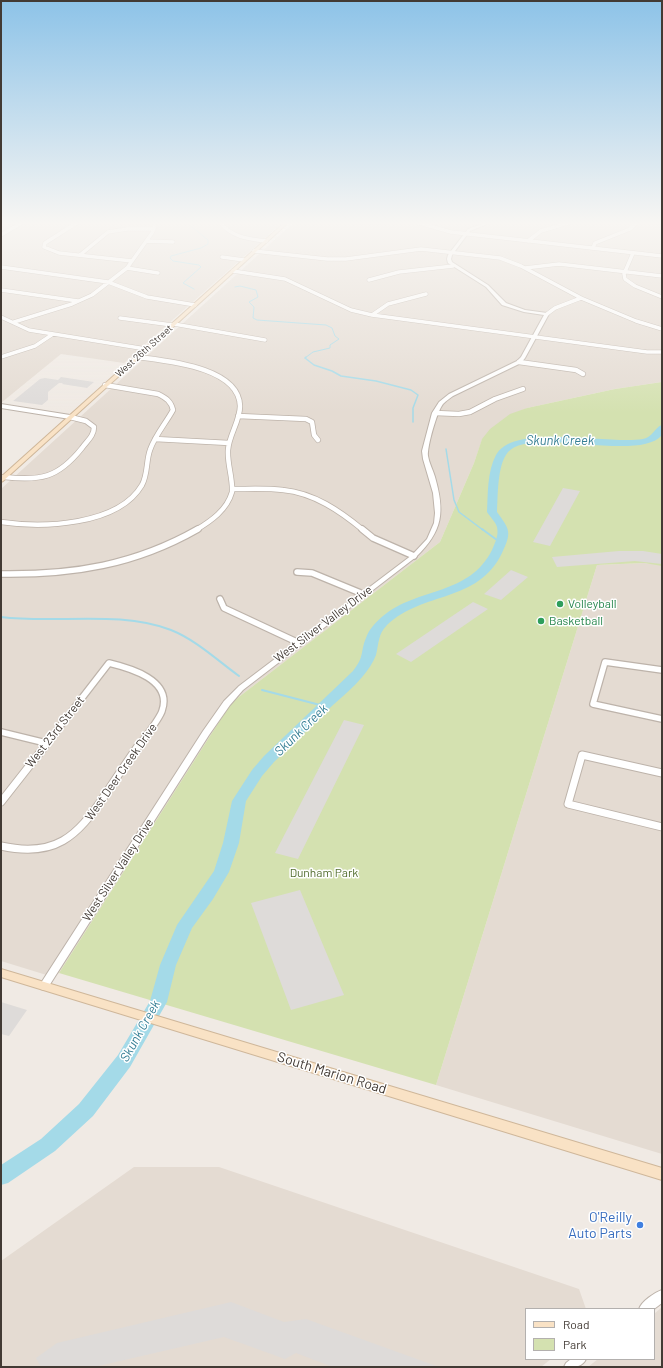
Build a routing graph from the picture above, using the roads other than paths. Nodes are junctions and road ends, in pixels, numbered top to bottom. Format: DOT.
graph roads {
  1 [pos="103,286"];
  2 [pos="118,286"];
  3 [pos="216,286"];
  4 [pos="300,286"];
  5 [pos="488,286"];
  6 [pos="558,286"];
  7 [pos="636,286"];
  8 [pos="1,290"];
  9 [pos="426,294"];
  10 [pos="662,296"];
  11 [pos="581,298"];
  12 [pos="79,301"];
  13 [pos="195,304"];
  14 [pos="547,314"];
  15 [pos="372,315"];
  16 [pos="1,317"];
  17 [pos="120,318"];
  18 [pos="14,322"];
  19 [pos="173,324"];
  20 [pos="662,329"];
  21 [pos="53,334"];
  22 [pos="534,337"];
  23 [pos="265,340"];
  24 [pos="146,349"];
  25 [pos="662,352"];
  26 [pos="1,357"];
  27 [pos="138,357"];
  28 [pos="518,362"];
  29 [pos="583,374"];
  30 [pos="105,386"];
  31 [pos="524,389"];
  32 [pos="1,406"];
  33 [pos="435,413"];
  34 [pos="238,416"];
  35 [pos="70,417"];
  36 [pos="155,439"];
  37 [pos="318,440"];
  38 [pos="229,443"];
  39 [pos="3,478"];
  40 [pos="233,489"];
  41 [pos="1,522"];
  42 [pos="414,556"];
  43 [pos="297,572"];
  44 [pos="1,574"];
  45 [pos="363,594"];
  46 [pos="220,599"];
  47 [pos="299,643"];
  48 [pos="109,663"];
  49 [pos="662,670"];
  50 [pos="662,719"];
  51 [pos="1,732"];
  52 [pos="46,743"];
  53 [pos="662,773"];
  54 [pos="1,802"];
  55 [pos="662,827"];
  56 [pos="1,846"];
  57 [pos="1,973"];
  58 [pos="44,986"];
  59 [pos="662,1174"];
  60 [pos="660,1301"];
  61 [pos="647,1308"];
  62 [pos="579,1360"];
  63 [pos="570,1367"];
  1 -- 12 [label="street"];
  2 -- 13 [label="street"];
  3 -- 13 [label="main road, West 26th Street"];
  4 -- 15 [label="street"];
  5 -- 14 [label="street"];
  6 -- 11 [label="street"];
  7 -- 10 [label="street"];
  8 -- 12 [label="street"];
  9 -- 15 [label="street"];
  11 -- 14 [label="street"];
  11 -- 20 [label="street"];
  12 -- 18 [label="street"];
  13 -- 19 [label="main road, West 26th Street"];
  14 -- 22 [label="street, West Silver Valley Drive"];
  15 -- 22 [label="street"];
  16 -- 18 [label="street"];
  17 -- 19 [label="street"];
  18 -- 21 [label="street"];
  19 -- 23 [label="street"];
  19 -- 24 [label="main road, West 26th Street"];
  21 -- 24 [label="street"];
  21 -- 26 [label="street"];
  22 -- 25 [label="street"];
  22 -- 28 [label="street, West Silver Valley Drive"];
  24 -- 27 [label="main road, West 26th Street"];
  27 -- 30 [label="main road, West 26th Street"];
  27 -- 34 [label="street"];
  28 -- 29 [label="street"];
  28 -- 33 [label="street, West Silver Valley Drive"];
  30 -- 35 [label="main road, West 26th Street"];
  30 -- 36 [label="street"];
  31 -- 33 [label="street"];
  32 -- 35 [label="street"];
  33 -- 42 [label="street, West Silver Valley Drive"];
  34 -- 37 [label="street"];
  34 -- 38 [label="street"];
  35 -- 39 [label="main road, West 26th Street"];
  35 -- 39 [label="street"];
  36 -- 38 [label="street"];
  36 -- 41 [label="street"];
  38 -- 40 [label="street"];
  40 -- 42 [label="street"];
  40 -- 44 [label="street"];
  42 -- 45 [label="street, West Silver Valley Drive"];
  43 -- 45 [label="street"];
  45 -- 47 [label="street, West Silver Valley Drive"];
  46 -- 47 [label="street"];
  47 -- 58 [label="street, West Silver Valley Drive"];
  48 -- 52 [label="street, West 23rd Street"];
  48 -- 56 [label="street, West Deer Creek Drive"];
  49 -- 50 [label="street"];
  51 -- 52 [label="street"];
  52 -- 54 [label="street, West 23rd Street"];
  53 -- 55 [label="street"];
  57 -- 58 [label="main road, South Marion Road"];
  58 -- 59 [label="main road, South Marion Road"];
  60 -- 61 [label="street"];
  62 -- 63 [label="street"];
}
